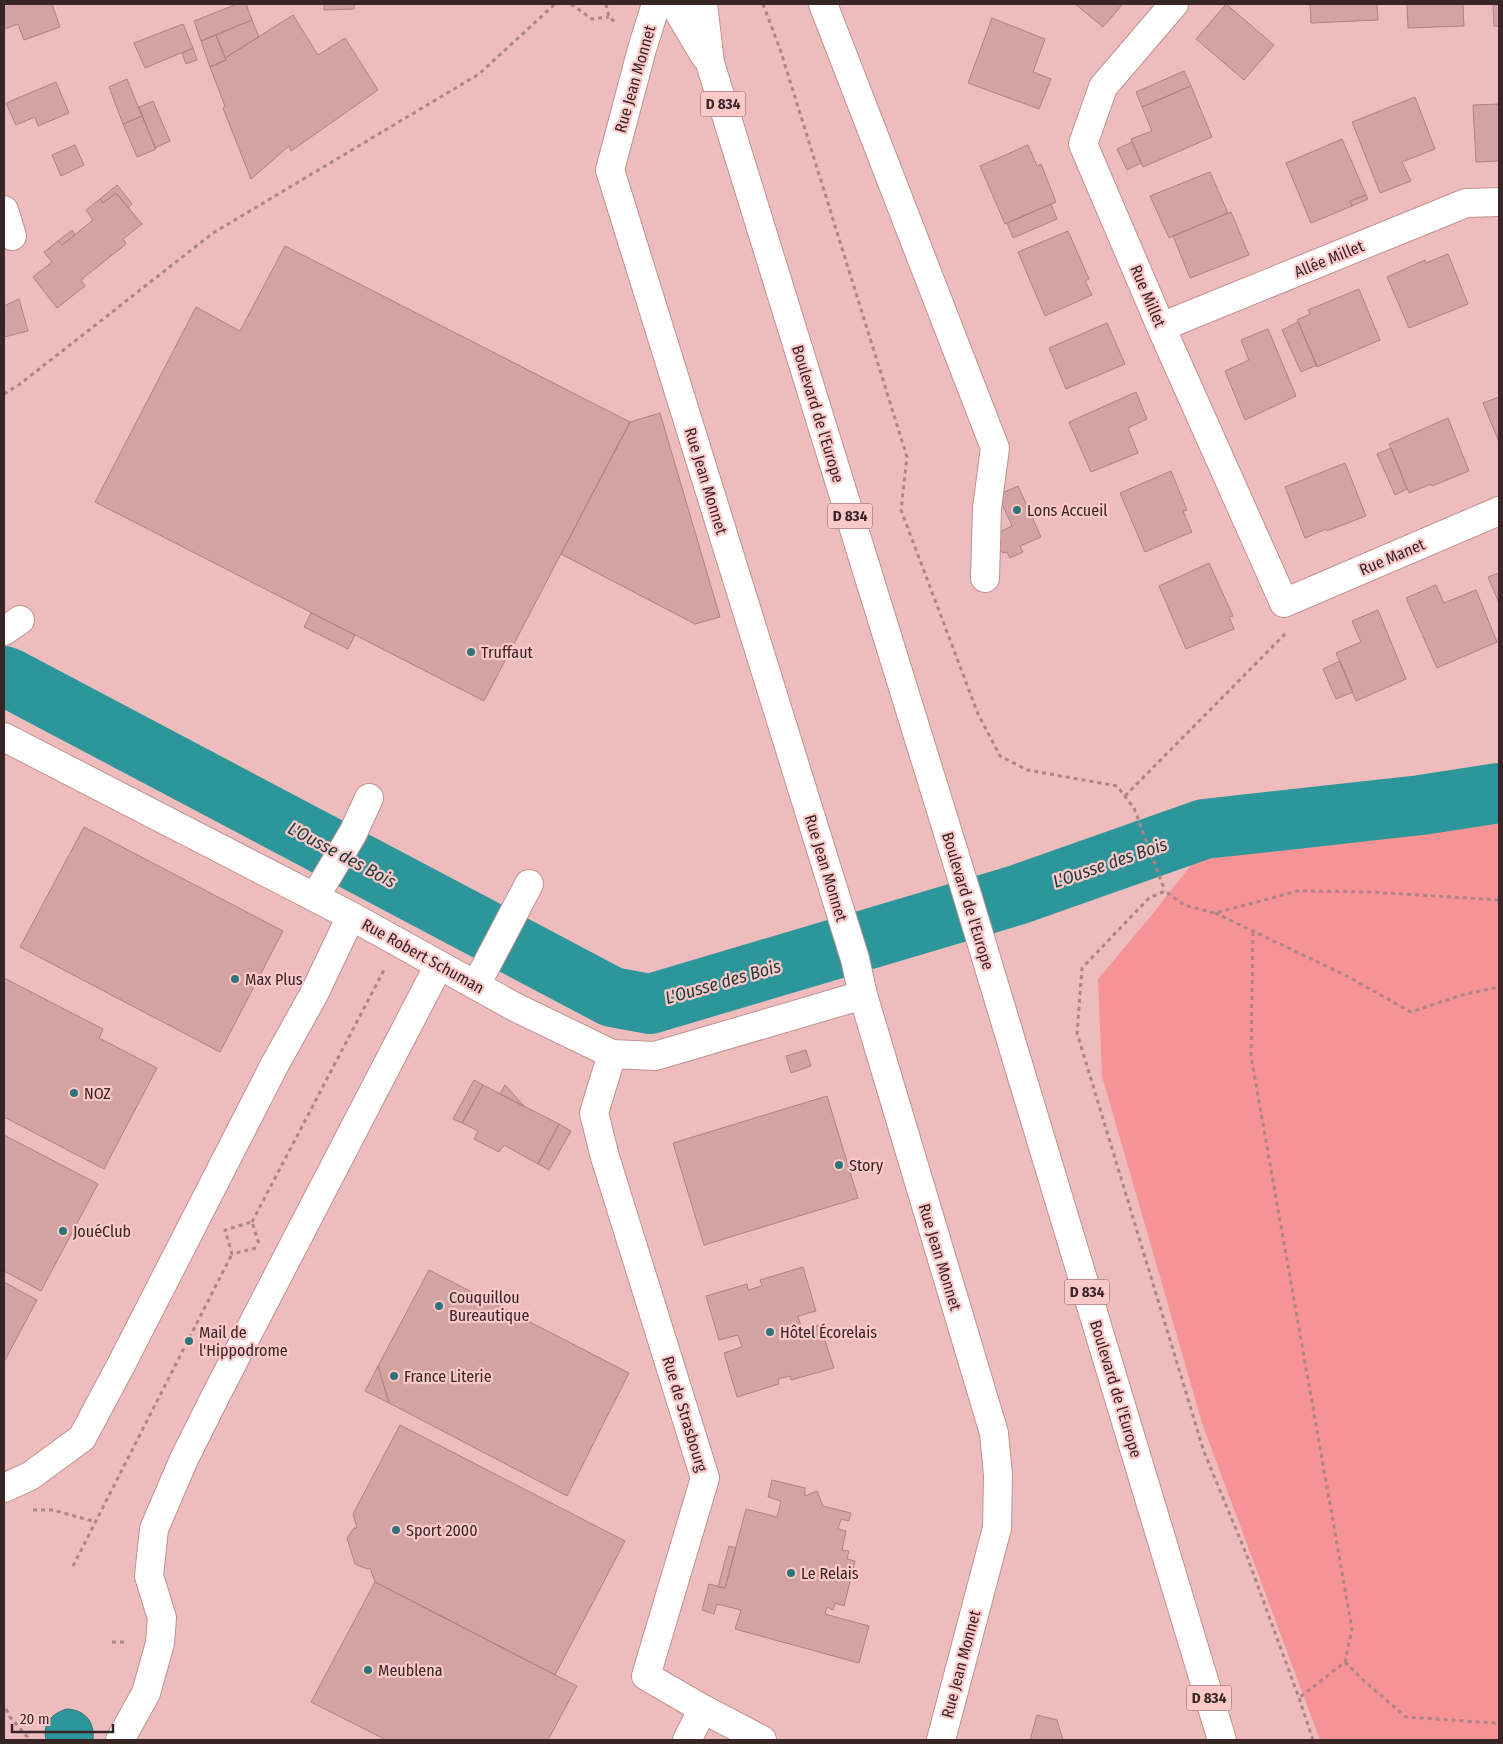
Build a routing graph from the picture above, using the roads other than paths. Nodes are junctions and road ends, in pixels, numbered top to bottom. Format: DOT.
graph roads {
  1 [pos="656,4"];
  2 [pos="674,4"];
  3 [pos="703,4"];
  4 [pos="823,4"];
  5 [pos="1174,4"];
  6 [pos="710,63"];
  7 [pos="1499,202"];
  8 [pos="4,210"];
  9 [pos="12,236"];
  10 [pos="1161,327"];
  11 [pos="1499,511"];
  12 [pos="985,578"];
  13 [pos="1284,603"];
  14 [pos="4,737"];
  15 [pos="369,798"];
  16 [pos="529,884"];
  17 [pos="314,897"];
  18 [pos="351,916"];
  19 [pos="439,965"];
  20 [pos="476,985"];
  21 [pos="862,995"];
  22 [pos="612,1054"];
  23 [pos="4,1488"];
  24 [pos="703,1709"];
  25 [pos="120,1740"];
  26 [pos="687,1740"];
  27 [pos="762,1740"];
  28 [pos="942,1740"];
  29 [pos="1222,1740"];
  1 -- 21 [label="street, Rue Jean Monnet"];
  2 -- 6 [label="street, Boulevard de l'Europe / D 834"];
  3 -- 6 [label="street, Boulevard de l'Europe / D 834"];
  4 -- 12 [label="street"];
  5 -- 10 [label="street, Rue Millet"];
  6 -- 29 [label="street, Boulevard de l'Europe / D 834"];
  7 -- 10 [label="street, Allée Millet"];
  8 -- 9 [label="street"];
  10 -- 13 [label="street, Rue Millet"];
  11 -- 13 [label="street, Rue Manet"];
  14 -- 17 [label="street, Rue Robert Schuman"];
  15 -- 17 [label="street"];
  16 -- 20 [label="street"];
  17 -- 18 [label="street, Rue Robert Schuman"];
  18 -- 19 [label="street, Rue Robert Schuman"];
  18 -- 23 [label="street"];
  19 -- 20 [label="street, Rue Robert Schuman"];
  19 -- 25 [label="street"];
  20 -- 22 [label="street, Rue Robert Schuman"];
  21 -- 22 [label="street, Rue Robert Schuman"];
  21 -- 28 [label="street, Rue Jean Monnet"];
  22 -- 24 [label="street, Rue de Strasbourg"];
  24 -- 26 [label="street"];
  24 -- 27 [label="street, Rue de Strasbourg"];
}
